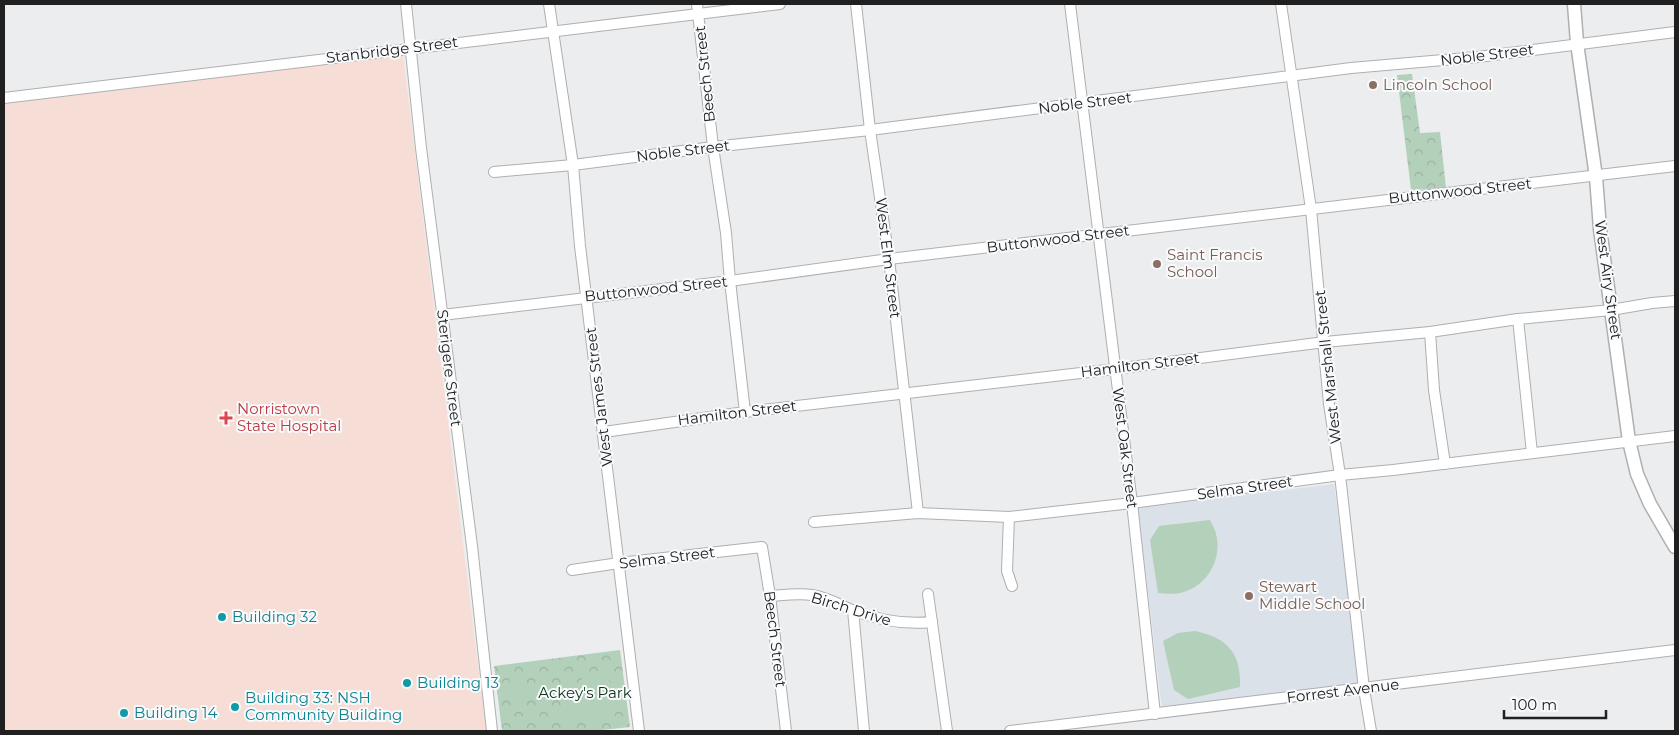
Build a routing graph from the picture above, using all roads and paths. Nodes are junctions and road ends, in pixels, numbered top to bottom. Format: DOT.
graph roads {
  1 [pos="406,4"];
  2 [pos="549,4"];
  3 [pos="780,4"];
  4 [pos="856,4"];
  5 [pos="1070,4"];
  6 [pos="1281,4"];
  7 [pos="1574,4"];
  8 [pos="698,9"];
  9 [pos="554,31"];
  10 [pos="1675,32"];
  11 [pos="1577,43"];
  12 [pos="412,49"];
  13 [pos="1291,77"];
  14 [pos="4,98"];
  15 [pos="1082,103"];
  16 [pos="870,130"];
  17 [pos="713,147"];
  18 [pos="572,165"];
  19 [pos="1675,166"];
  20 [pos="494,172"];
  21 [pos="1596,177"];
  22 [pos="1311,209"];
  23 [pos="1098,234"];
  24 [pos="889,259"];
  25 [pos="730,281"];
  26 [pos="587,297"];
  27 [pos="1675,301"];
  28 [pos="1611,310"];
  29 [pos="442,315"];
  30 [pos="1518,319"];
  31 [pos="1430,332"];
  32 [pos="1325,342"];
  33 [pos="1115,370"];
  34 [pos="905,393"];
  35 [pos="745,412"];
  36 [pos="604,432"];
  37 [pos="1675,436"];
  38 [pos="1629,441"];
  39 [pos="1532,453"];
  40 [pos="1445,464"];
  41 [pos="1340,475"];
  42 [pos="1132,503"];
  43 [pos="918,513"];
  44 [pos="1008,517"];
  45 [pos="814,522"];
  46 [pos="762,547"];
  47 [pos="1675,547"];
  48 [pos="619,563"];
  49 [pos="572,570"];
  50 [pos="1012,586"];
  51 [pos="928,594"];
  52 [pos="770,596"];
  53 [pos="853,610"];
  54 [pos="932,622"];
  55 [pos="1675,650"];
  56 [pos="1364,689"];
  57 [pos="1155,714"];
  58 [pos="492,731"];
  59 [pos="639,731"];
  60 [pos="786,731"];
  61 [pos="864,731"];
  62 [pos="947,731"];
  63 [pos="1010,731"];
  64 [pos="1371,731"];
  1 -- 12 [label="street, Sterigere Street"];
  2 -- 9 [label="street, West James Street"];
  3 -- 8 [label="street, Stanbridge Street"];
  4 -- 16 [label="street, West Elm Street"];
  5 -- 15 [label="street, West Oak Street"];
  6 -- 13 [label="street, West Marshall Street"];
  7 -- 11 [label="main road, West Airy Street"];
  8 -- 9 [label="street, Stanbridge Street"];
  8 -- 17 [label="street, Beech Street"];
  9 -- 12 [label="street, Stanbridge Street"];
  9 -- 18 [label="street, West James Street"];
  10 -- 11 [label="street, Noble Street"];
  11 -- 13 [label="street, Noble Street"];
  11 -- 21 [label="main road, West Airy Street"];
  12 -- 14 [label="street, Stanbridge Street"];
  12 -- 29 [label="street, Sterigere Street"];
  13 -- 15 [label="street, Noble Street"];
  13 -- 22 [label="street, West Marshall Street"];
  15 -- 16 [label="street, Noble Street"];
  15 -- 23 [label="street, West Oak Street"];
  16 -- 17 [label="street, Noble Street"];
  16 -- 24 [label="street, West Elm Street"];
  17 -- 18 [label="street, Noble Street"];
  17 -- 25 [label="street, Beech Street"];
  18 -- 20 [label="street, Noble Street"];
  18 -- 26 [label="street, West James Street"];
  19 -- 21 [label="street, Buttonwood Street"];
  21 -- 22 [label="street, Buttonwood Street"];
  21 -- 28 [label="main road, West Airy Street"];
  22 -- 23 [label="street, Buttonwood Street"];
  22 -- 32 [label="street, West Marshall Street"];
  23 -- 24 [label="street, Buttonwood Street"];
  23 -- 33 [label="street, West Oak Street"];
  24 -- 25 [label="street, Buttonwood Street"];
  24 -- 34 [label="street, West Elm Street"];
  25 -- 26 [label="street, Buttonwood Street"];
  25 -- 35 [label="street, Beech Street"];
  26 -- 29 [label="street, Buttonwood Street"];
  26 -- 36 [label="street, West James Street"];
  27 -- 28 [label="street, Hamilton Street"];
  28 -- 30 [label="street, Hamilton Street"];
  28 -- 38 [label="main road, West Airy Street"];
  29 -- 58 [label="street, Sterigere Street"];
  30 -- 31 [label="street, Hamilton Street"];
  30 -- 39 [label="street"];
  31 -- 32 [label="street, Hamilton Street"];
  31 -- 40 [label="street"];
  32 -- 33 [label="street, Hamilton Street"];
  32 -- 41 [label="street, West Marshall Street"];
  33 -- 34 [label="street, Hamilton Street"];
  33 -- 42 [label="street, West Oak Street"];
  34 -- 35 [label="street, Hamilton Street"];
  34 -- 43 [label="street, West Elm Street"];
  35 -- 36 [label="street, Hamilton Street"];
  36 -- 48 [label="street, West James Street"];
  37 -- 38 [label="street, Selma Street"];
  38 -- 39 [label="street, Selma Street"];
  38 -- 47 [label="main road, West Airy Street"];
  39 -- 40 [label="street, Selma Street"];
  40 -- 41 [label="street, Selma Street"];
  41 -- 42 [label="street, Selma Street"];
  41 -- 56 [label="street, West Marshall Street"];
  42 -- 44 [label="street, Selma Street"];
  42 -- 57 [label="street, West Oak Street"];
  43 -- 44 [label="street, Selma Street"];
  43 -- 45 [label="street, Selma Street"];
  44 -- 50 [label="street"];
  46 -- 48 [label="street, Selma Street"];
  46 -- 52 [label="street, Beech Street"];
  48 -- 49 [label="street, Selma Street"];
  48 -- 59 [label="street, West James Street"];
  51 -- 54 [label="street"];
  52 -- 53 [label="street, Birch Drive"];
  52 -- 60 [label="street, Beech Street"];
  53 -- 54 [label="street, Birch Drive"];
  53 -- 61 [label="street"];
  54 -- 62 [label="street"];
  55 -- 56 [label="street, Forrest Avenue"];
  56 -- 57 [label="street, Forrest Avenue"];
  56 -- 64 [label="street, West Marshall Street"];
  57 -- 63 [label="street, Forrest Avenue"];
}
